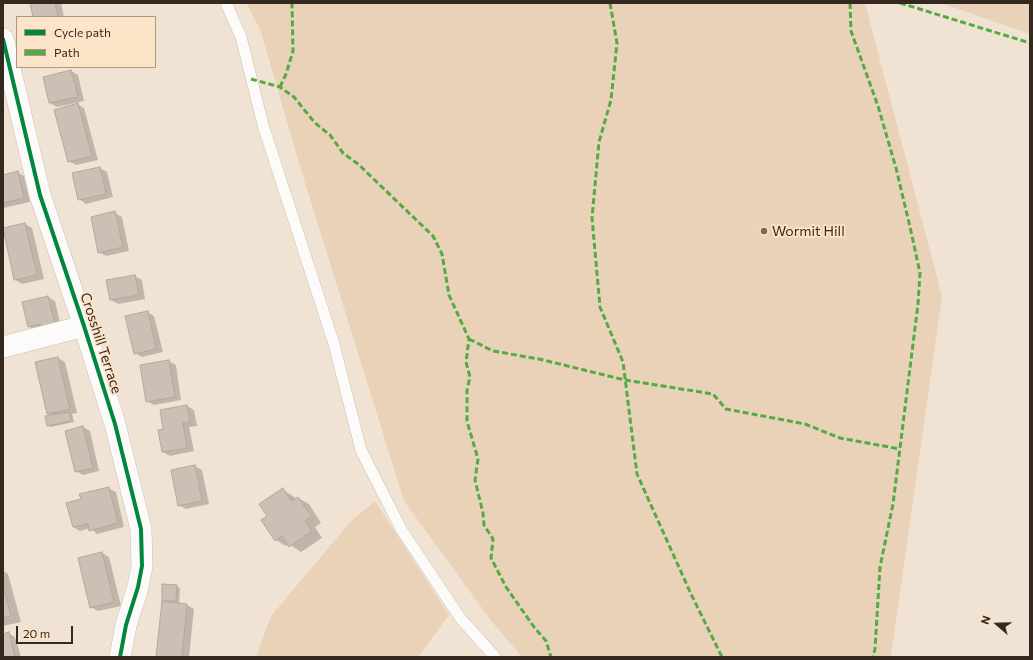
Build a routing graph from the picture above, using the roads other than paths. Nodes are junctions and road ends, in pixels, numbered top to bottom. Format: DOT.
graph roads {
  1 [pos="226,3"];
  2 [pos="3,39"];
  3 [pos="84,326"];
  4 [pos="3,347"];
  5 [pos="120,657"];
  6 [pos="495,657"];
  1 -- 6 [label="lane"];
  2 -- 3 [label="street, Crosshill Terrace"];
  3 -- 4 [label="street"];
  3 -- 5 [label="street, Crosshill Terrace"];
}
